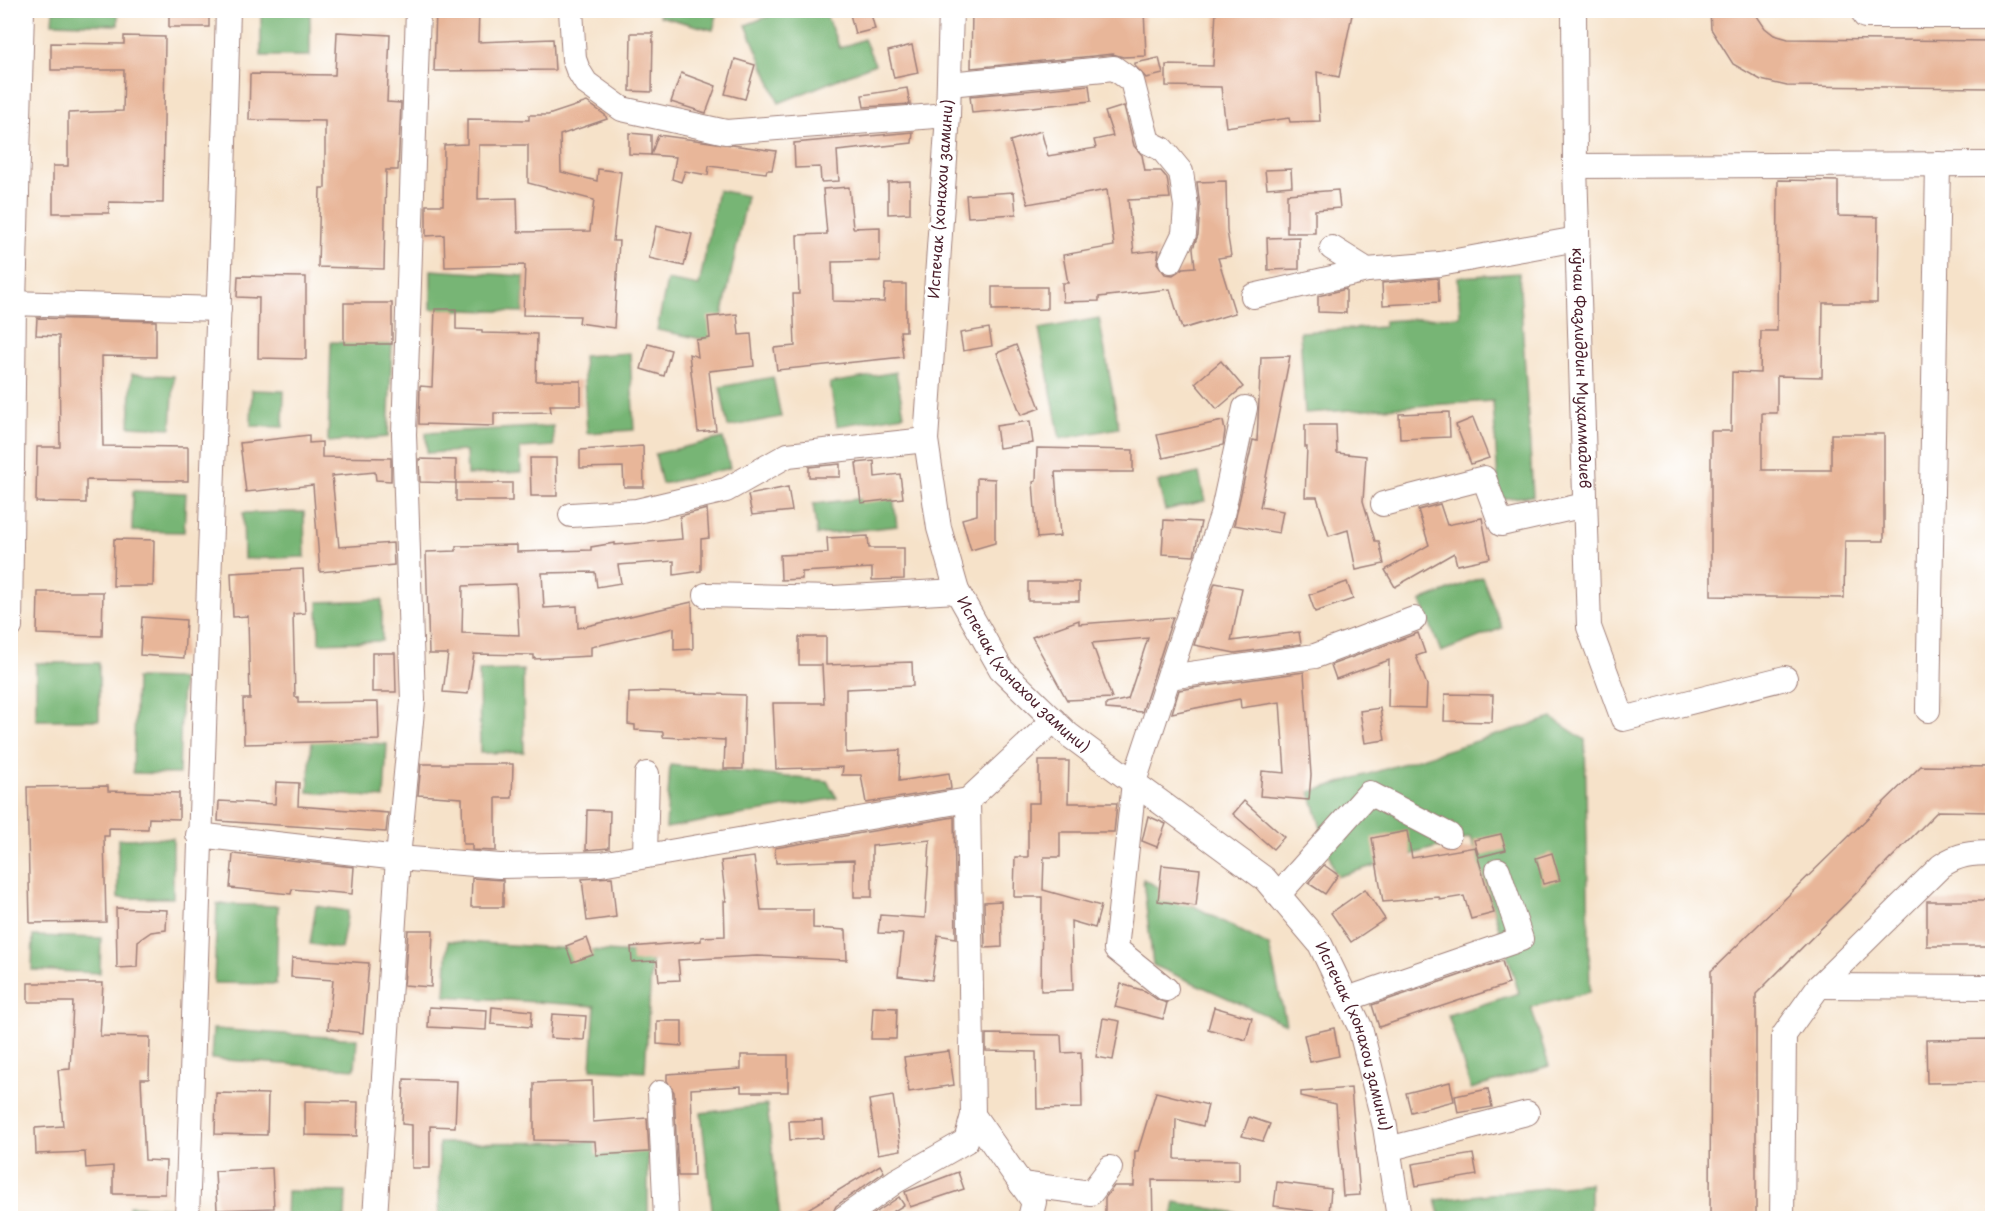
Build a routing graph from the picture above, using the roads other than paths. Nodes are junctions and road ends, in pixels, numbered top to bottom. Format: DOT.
graph roads {
  1 [pos="22,10"];
  2 [pos="228,10"];
  3 [pos="418,10"];
  4 [pos="571,10"];
  5 [pos="951,10"];
  6 [pos="1574,10"];
  7 [pos="1866,10"];
  8 [pos="1992,16"];
  9 [pos="949,84"];
  10 [pos="948,115"];
  11 [pos="1938,164"];
  12 [pos="1992,164"];
  13 [pos="1575,166"];
  14 [pos="1577,239"];
  15 [pos="1332,248"];
  16 [pos="1171,261"];
  17 [pos="1367,270"];
  18 [pos="1253,296"];
  19 [pos="12,303"];
  20 [pos="219,309"];
  21 [pos="1245,408"];
  22 [pos="926,440"];
  23 [pos="1383,504"];
  24 [pos="1585,505"];
  25 [pos="571,515"];
  26 [pos="957,591"];
  27 [pos="706,595"];
  28 [pos="1414,619"];
  29 [pos="10,627"];
  30 [pos="1169,676"];
  31 [pos="1785,678"];
  32 [pos="1928,710"];
  33 [pos="1054,720"];
  34 [pos="647,774"];
  35 [pos="1134,782"];
  36 [pos="968,801"];
  37 [pos="198,835"];
  38 [pos="1449,836"];
  39 [pos="1992,853"];
  40 [pos="645,856"];
  41 [pos="398,858"];
  42 [pos="1498,870"];
  43 [pos="1278,895"];
  44 [pos="1819,986"];
  45 [pos="1992,987"];
  46 [pos="1166,989"];
  47 [pos="1347,999"];
  48 [pos="660,1093"];
  49 [pos="1527,1113"];
  50 [pos="973,1115"];
  51 [pos="1388,1149"];
  52 [pos="1110,1168"];
  53 [pos="1021,1184"];
  54 [pos="187,1218"];
  55 [pos="375,1218"];
  56 [pos="666,1218"];
  57 [pos="844,1218"];
  58 [pos="1030,1218"];
  59 [pos="1399,1218"];
  60 [pos="1782,1218"];
  1 -- 19 [label="street"];
  2 -- 20 [label="street"];
  3 -- 41 [label="street"];
  4 -- 10 [label="street"];
  5 -- 9 [label="street, Испечак (хонахои замини)"];
  6 -- 13 [label="street, кӯчаи Фазлиддин Муҳаммадиев"];
  7 -- 8 [label="street"];
  9 -- 10 [label="street, Испечак (хонахои замини)"];
  9 -- 16 [label="street"];
  10 -- 22 [label="street, Испечак (хонахои замини)"];
  11 -- 12 [label="street"];
  11 -- 13 [label="street"];
  11 -- 32 [label="street"];
  13 -- 14 [label="street, кӯчаи Фазлиддин Муҳаммадиев"];
  14 -- 17 [label="street"];
  14 -- 24 [label="street, кӯчаи Фазлиддин Муҳаммадиев"];
  15 -- 17 [label="street"];
  17 -- 18 [label="street"];
  19 -- 20 [label="street"];
  19 -- 29 [label="street"];
  20 -- 37 [label="street"];
  21 -- 30 [label="street"];
  22 -- 25 [label="street"];
  22 -- 26 [label="street, Испечак (хонахои замини)"];
  23 -- 24 [label="street"];
  24 -- 31 [label="street, кӯчаи Фазлиддин Муҳаммадиев"];
  26 -- 27 [label="street"];
  26 -- 33 [label="street, Испечак (хонахои замини)"];
  28 -- 30 [label="street"];
  30 -- 35 [label="street"];
  33 -- 35 [label="street, Испечак (хонахои замини)"];
  33 -- 36 [label="street"];
  34 -- 40 [label="street"];
  35 -- 43 [label="street, Испечак (хонахои замини)"];
  35 -- 46 [label="street"];
  36 -- 40 [label="street"];
  36 -- 50 [label="street"];
  37 -- 41 [label="street"];
  37 -- 54 [label="street"];
  38 -- 43 [label="street"];
  39 -- 44 [label="street"];
  40 -- 41 [label="street"];
  41 -- 55 [label="street"];
  42 -- 47 [label="street"];
  43 -- 47 [label="street, Испечак (хонахои замини)"];
  44 -- 45 [label="street"];
  44 -- 60 [label="street"];
  47 -- 51 [label="street, Испечак (хонахои замини)"];
  48 -- 56 [label="street"];
  49 -- 51 [label="street"];
  50 -- 53 [label="street"];
  50 -- 57 [label="street"];
  51 -- 59 [label="street, Испечак (хонахои замини)"];
  52 -- 53 [label="street"];
  53 -- 58 [label="street"];
}
